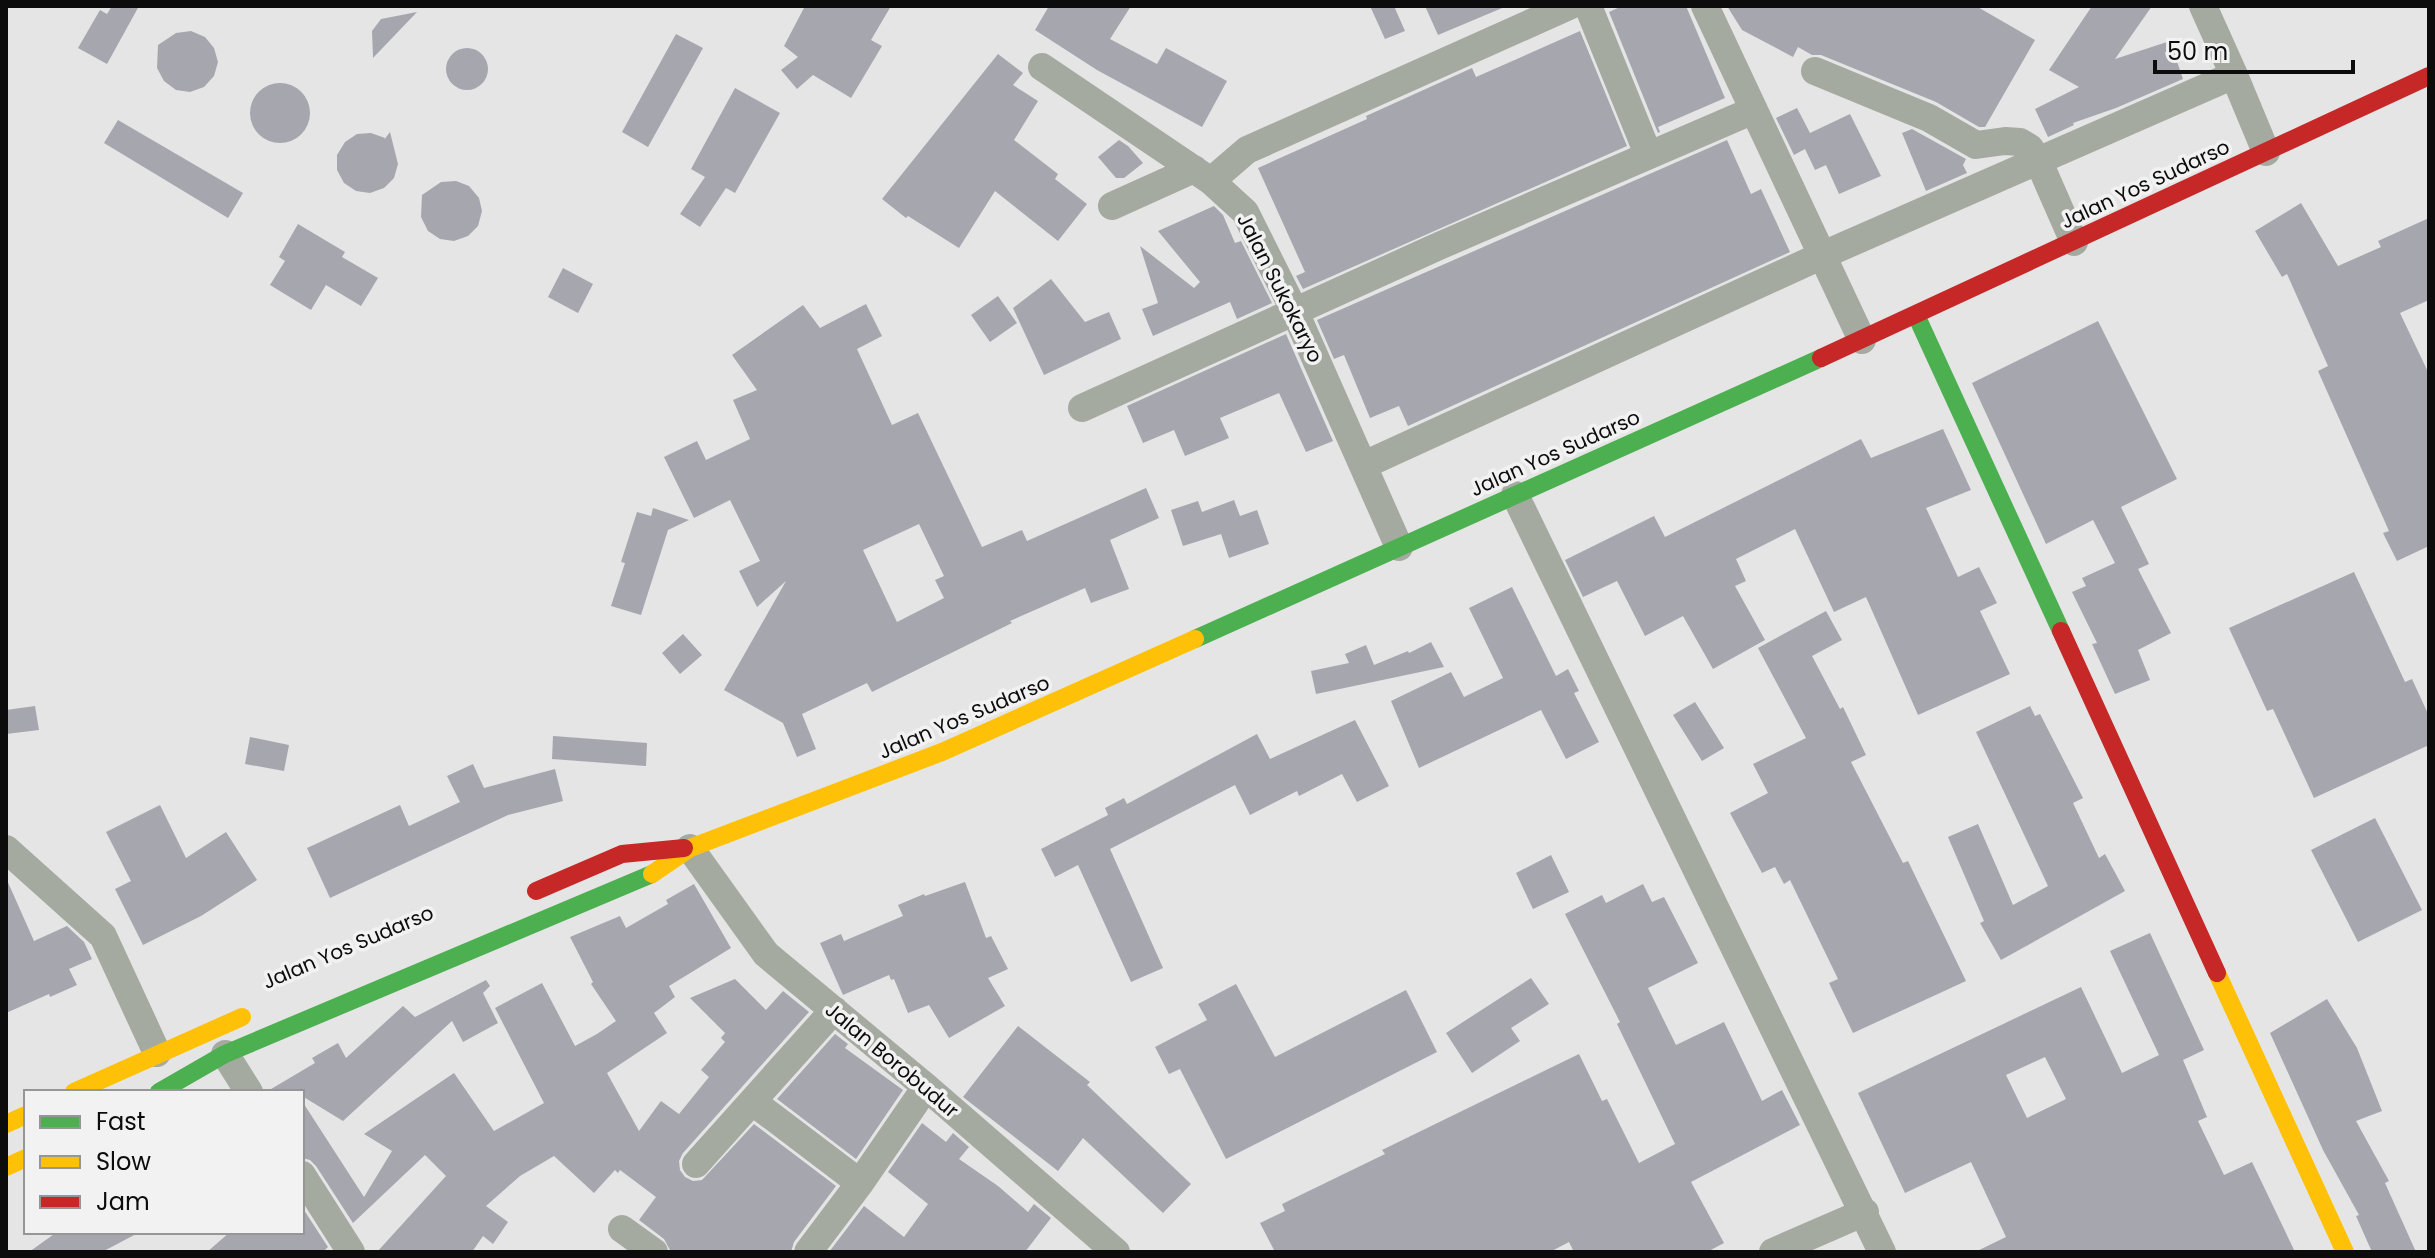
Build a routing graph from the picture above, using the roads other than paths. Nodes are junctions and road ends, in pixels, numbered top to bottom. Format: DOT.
graph roads {
  1 [pos="1569,6"];
  2 [pos="1588,6"];
  3 [pos="1705,6"];
  4 [pos="2203,6"];
  5 [pos="1042,67"];
  6 [pos="1815,71"];
  7 [pos="2234,75"];
  8 [pos="2429,76"];
  9 [pos="1754,110"];
  10 [pos="2266,152"];
  11 [pos="1648,154"];
  12 [pos="2039,162"];
  13 [pos="1203,175"];
  14 [pos="1112,206"];
  15 [pos="2074,242"];
  16 [pos="1823,255"];
  17 [pos="1295,312"];
  18 [pos="1916,315"];
  19 [pos="1862,340"];
  20 [pos="1082,408"];
  21 [pos="1364,465"];
  22 [pos="1515,495"];
  23 [pos="1399,547"];
  24 [pos="690,848"];
  25 [pos="6,849"];
  26 [pos="514,900"];
  27 [pos="258,1010"];
  28 [pos="834,1010"];
  29 [pos="157,1053"];
  30 [pos="225,1054"];
  31 [pos="926,1087"];
  32 [pos="95,1088"];
  33 [pos="162,1090"];
  34 [pos="248,1090"];
  35 [pos="753,1102"];
  36 [pos="696,1164"];
  37 [pos="304,1178"];
  38 [pos="860,1183"];
  39 [pos="1865,1212"];
  40 [pos="622,1229"];
  41 [pos="351,1252"];
  42 [pos="654,1252"];
  43 [pos="808,1252"];
  44 [pos="1116,1252"];
  45 [pos="1773,1252"];
  46 [pos="1882,1252"];
  47 [pos="2345,1252"];
  1 -- 13 [label="street"];
  2 -- 11 [label="street"];
  3 -- 9 [label="street"];
  4 -- 7 [label="street"];
  5 -- 13 [label="street, Jalan Sukokaryo"];
  6 -- 12 [label="street"];
  7 -- 10 [label="street"];
  7 -- 12 [label="street"];
  8 -- 10 [label="main road, Jalan Yos Sudarso"];
  9 -- 11 [label="street"];
  9 -- 16 [label="street"];
  10 -- 15 [label="main road, Jalan Yos Sudarso"];
  11 -- 17 [label="street"];
  12 -- 15 [label="street"];
  12 -- 16 [label="street"];
  13 -- 14 [label="street"];
  13 -- 17 [label="street, Jalan Sukokaryo"];
  15 -- 18 [label="main road, Jalan Yos Sudarso"];
  16 -- 19 [label="street"];
  16 -- 21 [label="street"];
  17 -- 20 [label="street"];
  17 -- 21 [label="street, Jalan Sukokaryo"];
  18 -- 19 [label="main road, Jalan Yos Sudarso"];
  18 -- 47 [label="main road"];
  19 -- 22 [label="main road, Jalan Yos Sudarso"];
  21 -- 23 [label="street, Jalan Sukokaryo"];
  22 -- 23 [label="main road, Jalan Yos Sudarso"];
  22 -- 39 [label="street"];
  23 -- 24 [label="main road, Jalan Yos Sudarso"];
  24 -- 26 [label="main road, Jalan Yos Sudarso"];
  24 -- 28 [label="street, Jalan Borobudur"];
  24 -- 30 [label="main road, Jalan Yos Sudarso"];
  25 -- 29 [label="street"];
  27 -- 29 [label="main road, Jalan Yos Sudarso"];
  28 -- 31 [label="street, Jalan Borobudur"];
  28 -- 35 [label="street"];
  29 -- 32 [label="main road, Jalan Yos Sudarso"];
  30 -- 33 [label="main road, Jalan Yos Sudarso"];
  30 -- 34 [label="street"];
  31 -- 38 [label="street"];
  31 -- 44 [label="street, Jalan Borobudur"];
  35 -- 36 [label="street"];
  35 -- 38 [label="street"];
  37 -- 41 [label="street"];
  38 -- 43 [label="street"];
  39 -- 45 [label="street"];
  39 -- 46 [label="street"];
  40 -- 42 [label="street"];
}
